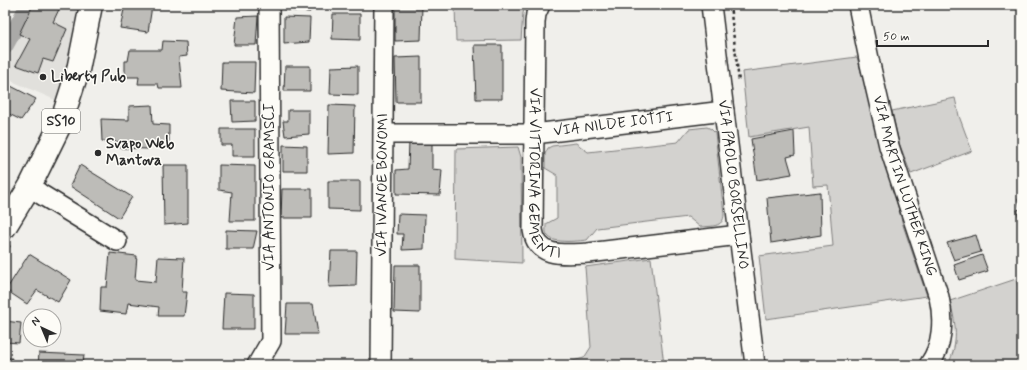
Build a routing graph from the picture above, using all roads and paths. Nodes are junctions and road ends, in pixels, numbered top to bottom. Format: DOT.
graph roads {
  1 [pos="91,5"];
  2 [pos="269,5"];
  3 [pos="384,5"];
  4 [pos="540,5"];
  5 [pos="711,5"];
  6 [pos="858,5"];
  7 [pos="724,112"];
  8 [pos="384,134"];
  9 [pos="534,134"];
  10 [pos="30,186"];
  11 [pos="5,227"];
  12 [pos="739,235"];
  13 [pos="117,241"];
  14 [pos="257,365"];
  15 [pos="381,365"];
  16 [pos="755,365"];
  17 [pos="929,365"];
  1 -- 10 [label="main road, SS10"];
  2 -- 14 [label="street, VIA ANTONIO GRAMSCI"];
  3 -- 8 [label="street, VIA IVANOE BONOMI"];
  4 -- 9 [label="street, VIA VITTORINA GEMENTI"];
  5 -- 7 [label="street, VIA PAOLO BORSELLINO"];
  6 -- 17 [label="street, VIA MARTIN LUTHER KING"];
  7 -- 9 [label="street, VIA NILDE IOTTI"];
  7 -- 12 [label="street, VIA PAOLO BORSELLINO"];
  8 -- 9 [label="street, VIA NILDE IOTTI"];
  8 -- 15 [label="street, VIA IVANOE BONOMI"];
  9 -- 12 [label="street, VIA VITTORINA GEMENTI"];
  10 -- 11 [label="main road, SS10"];
  10 -- 13 [label="street"];
  12 -- 16 [label="street, VIA PAOLO BORSELLINO"];
}
